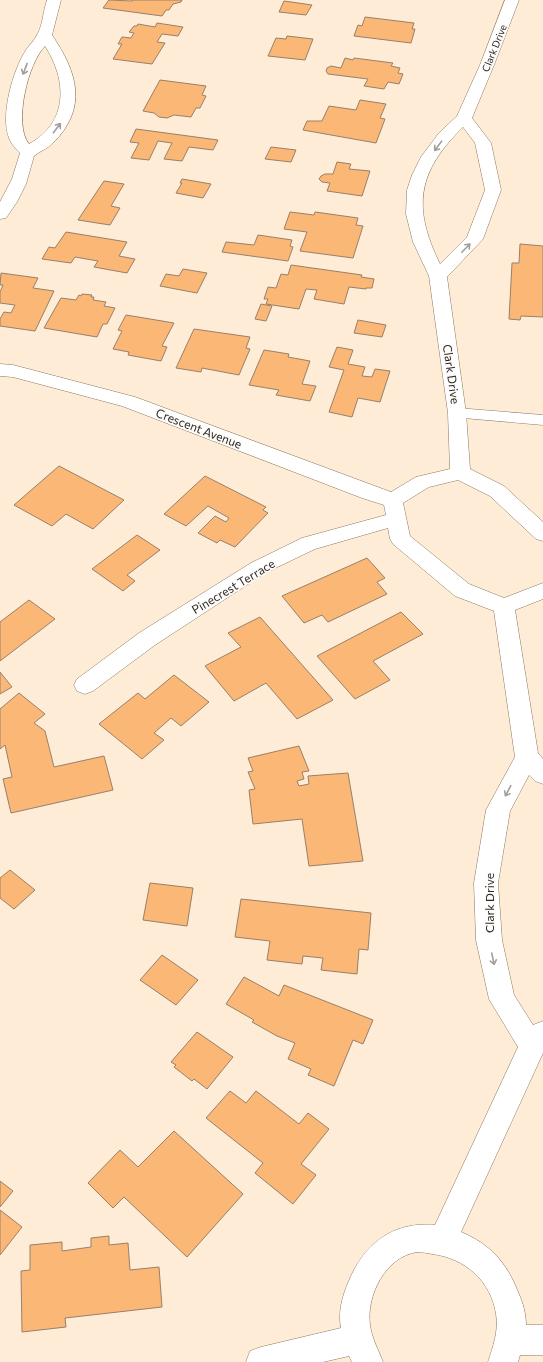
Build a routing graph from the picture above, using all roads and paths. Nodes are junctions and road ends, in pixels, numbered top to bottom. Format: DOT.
graph roads {
  1 [pos="54,0"];
  2 [pos="512,0"];
  3 [pos="44,35"];
  4 [pos="464,118"];
  5 [pos="28,153"];
  6 [pos="0,214"];
  7 [pos="438,276"];
  8 [pos="0,370"];
  9 [pos="457,413"];
  10 [pos="543,420"];
  11 [pos="460,473"];
  12 [pos="395,509"];
  13 [pos="543,534"];
  14 [pos="543,590"];
  15 [pos="504,606"];
  16 [pos="85,685"];
  17 [pos="526,757"];
  18 [pos="543,774"];
  19 [pos="538,1040"];
  20 [pos="443,1239"];
  21 [pos="543,1340"];
  22 [pos="363,1350"];
  23 [pos="506,1351"];
  24 [pos="261,1362"];
  1 -- 3 [label="street"];
  2 -- 4 [label="street, Clark Drive"];
  3 -- 5 [label="street, one-way"];
  5 -- 3 [label="street, one-way"];
  4 -- 7 [label="street, Clark Drive, one-way"];
  7 -- 4 [label="street, one-way"];
  5 -- 6 [label="street"];
  7 -- 9 [label="street, Clark Drive"];
  8 -- 12 [label="street, Crescent Avenue"];
  9 -- 10 [label="lane"];
  9 -- 11 [label="street, Clark Drive"];
  11 -- 12 [label="street, Pinecrest Terrace"];
  11 -- 13 [label="street"];
  12 -- 15 [label="street"];
  12 -- 16 [label="street, Pinecrest Terrace"];
  14 -- 15 [label="street"];
  15 -- 17 [label="street"];
  17 -- 18 [label="street"];
  17 -- 19 [label="street, Clark Drive, one-way"];
  19 -- 20 [label="street, Clark Drive"];
  20 -- 22 [label="street"];
  20 -- 23 [label="street"];
  21 -- 23 [label="street"];
  22 -- 24 [label="street"];
}
